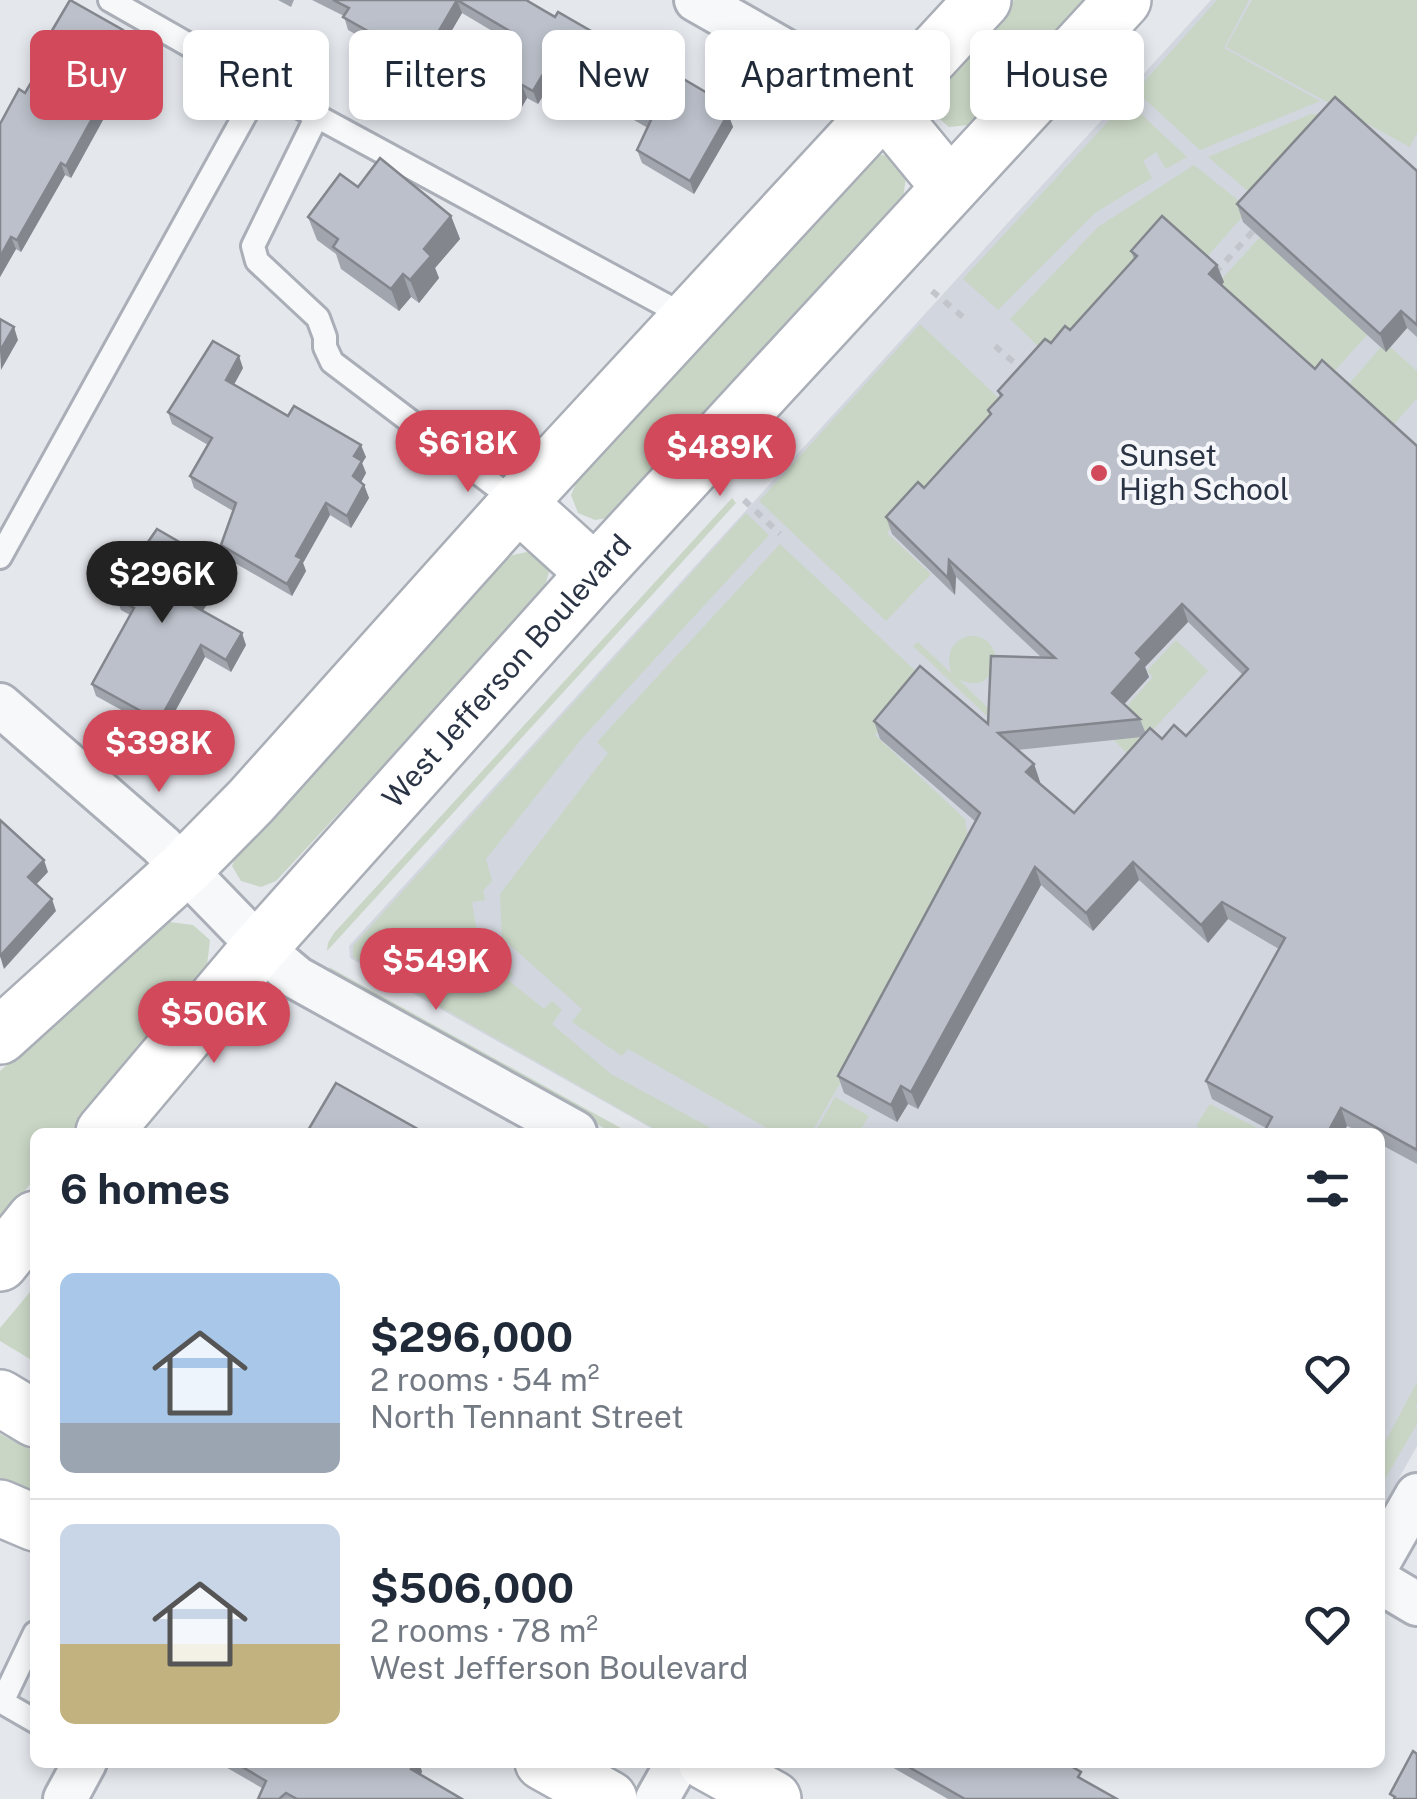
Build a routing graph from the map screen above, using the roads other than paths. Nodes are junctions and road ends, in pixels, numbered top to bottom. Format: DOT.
graph roads {
  1 [pos="110,0"];
  2 [pos="696,0"];
  3 [pos="983,0"];
  4 [pos="1123,0"];
  5 [pos="749,30"];
  6 [pos="950,36"];
  7 [pos="183,42"];
  8 [pos="242,120"];
  9 [pos="315,120"];
  10 [pos="324,120"];
  11 [pos="872,120"];
  12 [pos="895,120"];
  13 [pos="949,186"];
  14 [pos="689,318"];
  15 [pos="518,503"];
  16 [pos="0,557"];
  17 [pos="594,573"];
  18 [pos="0,706"];
  19 [pos="184,868"];
  20 [pos="260,947"];
  21 [pos="0,1036"];
  22 [pos="107,1128"];
  23 [pos="568,1128"];
  24 [pos="30,1225"];
  25 [pos="0,1263"];
  26 [pos="0,1398"];
  27 [pos="30,1416"];
  28 [pos="1417,1495"];
  29 [pos="0,1508"];
  30 [pos="30,1522"];
  31 [pos="1385,1551"];
  32 [pos="1385,1585"];
  33 [pos="1417,1604"];
  34 [pos="30,1643"];
  35 [pos="30,1718"];
  36 [pos="82,1768"];
  37 [pos="554,1768"];
  38 [pos="675,1768"];
  39 [pos="717,1768"];
  40 [pos="65,1799"];
  41 [pos="608,1799"];
  42 [pos="658,1799"];
  43 [pos="772,1799"];
  1 -- 7 [label="lane"];
  2 -- 5 [label="street"];
  3 -- 6 [label="main road"];
  4 -- 13 [label="main road, West Jefferson Boulevard"];
  8 -- 16 [label="lane"];
  9 -- 15 [label="lane"];
  10 -- 14 [label="lane"];
  11 -- 14 [label="main road"];
  12 -- 13 [label="main road"];
  13 -- 17 [label="main road, West Jefferson Boulevard"];
  14 -- 15 [label="main road"];
  15 -- 17 [label="main road"];
  15 -- 19 [label="main road"];
  17 -- 20 [label="main road, West Jefferson Boulevard"];
  18 -- 19 [label="street"];
  19 -- 20 [label="street"];
  19 -- 21 [label="main road"];
  20 -- 22 [label="main road, West Jefferson Boulevard"];
  20 -- 23 [label="street"];
  24 -- 25 [label="main road"];
  26 -- 27 [label="main road"];
  28 -- 31 [label="street"];
  29 -- 30 [label="main road"];
  32 -- 33 [label="street"];
  34 -- 35 [label="lane"];
  36 -- 40 [label="street"];
  37 -- 41 [label="main road"];
  38 -- 42 [label="street"];
  39 -- 43 [label="main road"];
}
